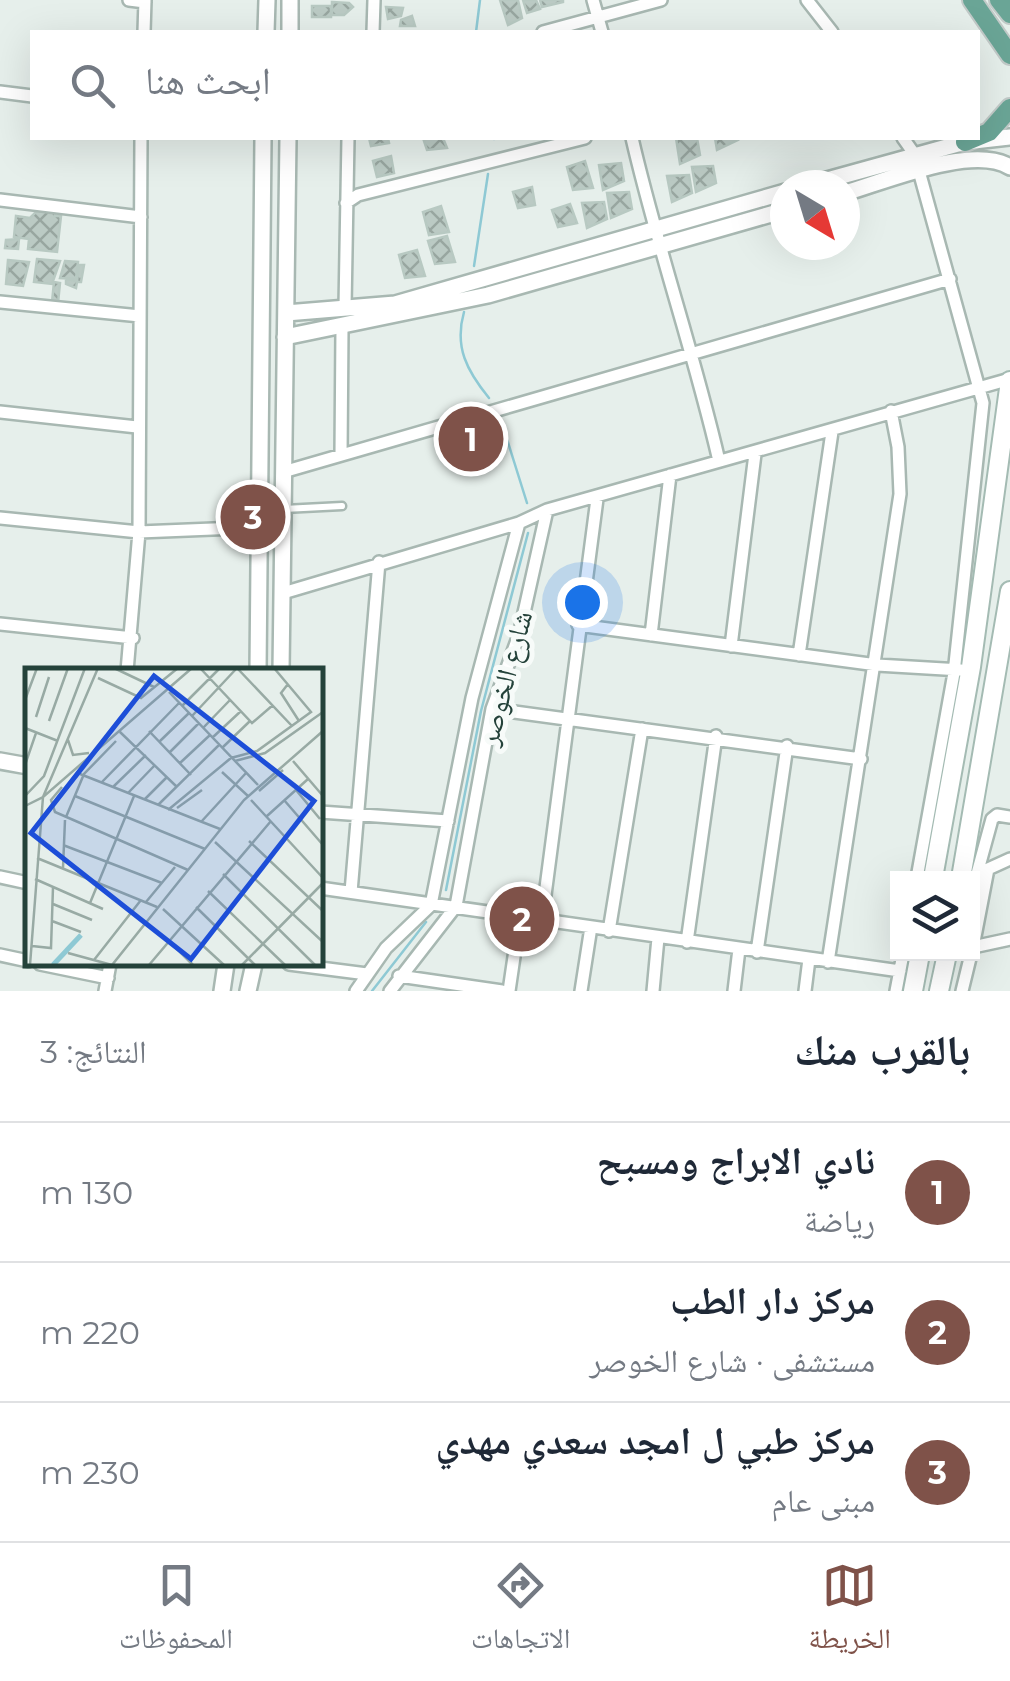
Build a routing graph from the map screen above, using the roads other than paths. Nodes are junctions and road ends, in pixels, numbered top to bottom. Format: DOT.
graph roads {
  1 [pos="129,0"];
  2 [pos="267,0"];
  3 [pos="290,0"];
  4 [pos="374,0"];
  5 [pos="593,0"];
  6 [pos="661,0"];
  7 [pos="807,0"];
  8 [pos="972,0"];
  9 [pos="1000,0"];
  10 [pos="145,1"];
  11 [pos="1010,14"];
  12 [pos="601,26"];
  13 [pos="144,30"];
  14 [pos="266,30"];
  15 [pos="290,30"];
  16 [pos="374,30"];
  17 [pos="562,30"];
  18 [pos="830,30"];
  19 [pos="1010,54"];
  20 [pos="0,92"];
  21 [pos="30,96"];
  22 [pos="1010,108"];
  23 [pos="980,136"];
  24 [pos="1010,136"];
  25 [pos="141,140"];
  26 [pos="264,140"];
  27 [pos="288,140"];
  28 [pos="348,140"];
  29 [pos="577,140"];
  30 [pos="632,140"];
  31 [pos="904,140"];
  32 [pos="970,140"];
  33 [pos="965,142"];
  34 [pos="917,163"];
  35 [pos="1010,167"];
  36 [pos="860,175"];
  37 [pos="860,187"];
  38 [pos="770,196"];
  39 [pos="0,200"];
  40 [pos="346,203"];
  41 [pos="770,214"];
  42 [pos="141,216"];
  43 [pos="652,229"];
  44 [pos="658,246"];
  45 [pos="950,279"];
  46 [pos="0,302"];
  47 [pos="345,307"];
  48 [pos="286,313"];
  49 [pos="140,316"];
  50 [pos="342,328"];
  51 [pos="285,338"];
  52 [pos="694,354"];
  53 [pos="1010,380"];
  54 [pos="982,387"];
  55 [pos="890,411"];
  56 [pos="0,412"];
  57 [pos="137,427"];
  58 [pos="832,432"];
  59 [pos="755,454"];
  60 [pos="341,455"];
  61 [pos="719,461"];
  62 [pos="283,472"];
  63 [pos="670,474"];
  64 [pos="597,499"];
  65 [pos="342,506"];
  66 [pos="283,509"];
  67 [pos="547,510"];
  68 [pos="0,518"];
  69 [pos="519,523"];
  70 [pos="262,526"];
  71 [pos="139,532"];
  72 [pos="379,562"];
  73 [pos="1010,591"];
  74 [pos="283,593"];
  75 [pos="0,624"];
  76 [pos="578,625"];
  77 [pos="652,635"];
  78 [pos="133,638"];
  79 [pos="731,646"];
  80 [pos="799,655"];
  81 [pos="877,665"];
  82 [pos="128,668"];
  83 [pos="258,668"];
  84 [pos="280,668"];
  85 [pos="962,670"];
  86 [pos="1000,673"];
  87 [pos="492,709"];
  88 [pos="567,717"];
  89 [pos="642,729"];
  90 [pos="716,736"];
  91 [pos="787,746"];
  92 [pos="861,759"];
  93 [pos="0,761"];
  94 [pos="25,765"];
  95 [pos="322,812"];
  96 [pos="358,816"];
  97 [pos="1010,817"];
  98 [pos="448,821"];
  99 [pos="1010,858"];
  100 [pos="919,871"];
  101 [pos="934,871"];
  102 [pos="961,871"];
  103 [pos="978,871"];
  104 [pos="0,877"];
  105 [pos="25,881"];
  106 [pos="322,888"];
  107 [pos="351,892"];
  108 [pos="431,905"];
  109 [pos="456,906"];
  110 [pos="520,916"];
  111 [pos="542,918"];
  112 [pos="591,927"];
  113 [pos="609,931"];
  114 [pos="658,938"];
  115 [pos="1010,939"];
  116 [pos="687,942"];
  117 [pos="740,950"];
  118 [pos="758,952"];
  119 [pos="0,955"];
  120 [pos="808,959"];
  121 [pos="25,960"];
  122 [pos="902,961"];
  123 [pos="918,961"];
  124 [pos="945,961"];
  125 [pos="969,961"];
  126 [pos="828,962"];
  127 [pos="47,966"];
  128 [pos="226,966"];
  129 [pos="254,966"];
  130 [pos="304,966"];
  131 [pos="900,971"];
  132 [pos="368,974"];
  133 [pos="399,976"];
  134 [pos="106,984"];
  135 [pos="222,991"];
  136 [pos="248,991"];
  137 [pos="356,991"];
  138 [pos="390,991"];
  139 [pos="506,991"];
  140 [pos="581,991"];
  141 [pos="653,991"];
  142 [pos="734,991"];
  143 [pos="805,991"];
  144 [pos="896,991"];
  145 [pos="912,991"];
  146 [pos="939,991"];
  147 [pos="962,991"];
  1 -- 10 [label="street"];
  2 -- 14 [label="street"];
  3 -- 15 [label="street"];
  4 -- 16 [label="street"];
  5 -- 12 [label="street"];
  6 -- 12 [label="street"];
  7 -- 18 [label="street"];
  8 -- 19 [label="main road"];
  9 -- 11 [label="main road"];
  10 -- 13 [label="street"];
  12 -- 17 [label="street"];
  20 -- 21 [label="street"];
  22 -- 23 [label="main road"];
  24 -- 33 [label="street"];
  25 -- 42 [label="street"];
  26 -- 70 [label="street"];
  27 -- 48 [label="street"];
  28 -- 40 [label="street"];
  29 -- 40 [label="street"];
  30 -- 43 [label="street"];
  31 -- 34 [label="street"];
  32 -- 33 [label="main road"];
  33 -- 34 [label="street"];
  34 -- 35 [label="street"];
  34 -- 36 [label="street"];
  34 -- 37 [label="street"];
  34 -- 45 [label="street"];
  38 -- 43 [label="street"];
  39 -- 42 [label="street"];
  40 -- 47 [label="street"];
  41 -- 44 [label="street"];
  42 -- 49 [label="street"];
  43 -- 44 [label="street"];
  43 -- 47 [label="street"];
  44 -- 50 [label="street"];
  44 -- 52 [label="street"];
  45 -- 52 [label="street"];
  45 -- 54 [label="street"];
  46 -- 49 [label="street"];
  47 -- 48 [label="street"];
  48 -- 51 [label="street"];
  49 -- 57 [label="street"];
  50 -- 51 [label="street"];
  50 -- 60 [label="street"];
  51 -- 62 [label="street"];
  52 -- 60 [label="street"];
  52 -- 61 [label="street"];
  53 -- 54 [label="street"];
  53 -- 85 [label="main road"];
  54 -- 55 [label="street"];
  54 -- 85 [label="street"];
  55 -- 58 [label="street"];
  55 -- 81 [label="street"];
  56 -- 57 [label="street"];
  57 -- 71 [label="street"];
  58 -- 59 [label="street"];
  58 -- 80 [label="street"];
  59 -- 61 [label="street"];
  59 -- 79 [label="street"];
  60 -- 62 [label="street"];
  61 -- 63 [label="street"];
  62 -- 66 [label="street"];
  63 -- 64 [label="street"];
  63 -- 77 [label="street"];
  64 -- 67 [label="street"];
  64 -- 76 [label="street"];
  65 -- 66 [label="lane"];
  66 -- 74 [label="street"];
  67 -- 69 [label="street"];
  67 -- 87 [label="street, شارع الخوصر"];
  68 -- 71 [label="street"];
  69 -- 72 [label="street"];
  69 -- 98 [label="street"];
  70 -- 71 [label="street"];
  70 -- 83 [label="street"];
  71 -- 78 [label="street"];
  72 -- 74 [label="street"];
  72 -- 96 [label="street"];
  73 -- 86 [label="main road"];
  74 -- 84 [label="street"];
  75 -- 78 [label="street"];
  76 -- 77 [label="street"];
  76 -- 88 [label="street"];
  77 -- 79 [label="street"];
  78 -- 82 [label="street"];
  79 -- 80 [label="street"];
  80 -- 81 [label="street"];
  81 -- 85 [label="street"];
  81 -- 92 [label="street"];
  85 -- 86 [label="main road"];
  85 -- 100 [label="street"];
  85 -- 101 [label="main road"];
  86 -- 102 [label="main road"];
  87 -- 88 [label="street"];
  87 -- 109 [label="street, شارع الخوصر"];
  88 -- 89 [label="street"];
  88 -- 111 [label="street"];
  89 -- 90 [label="street"];
  89 -- 113 [label="street"];
  90 -- 91 [label="street"];
  90 -- 116 [label="street"];
  91 -- 92 [label="street"];
  91 -- 118 [label="street"];
  92 -- 126 [label="street"];
  93 -- 94 [label="street"];
  95 -- 96 [label="street"];
  96 -- 98 [label="street"];
  96 -- 107 [label="street"];
  97 -- 103 [label="street"];
  98 -- 108 [label="street"];
  99 -- 115 [label="street"];
  104 -- 105 [label="street"];
  106 -- 107 [label="street"];
  107 -- 108 [label="street"];
  108 -- 109 [label="street"];
  108 -- 132 [label="street"];
  109 -- 110 [label="street"];
  109 -- 133 [label="street"];
  110 -- 111 [label="street"];
  110 -- 139 [label="street"];
  111 -- 112 [label="street"];
  112 -- 113 [label="street"];
  112 -- 140 [label="street"];
  113 -- 114 [label="street"];
  114 -- 116 [label="street"];
  114 -- 141 [label="street"];
  116 -- 117 [label="street"];
  117 -- 118 [label="street"];
  117 -- 142 [label="street"];
  118 -- 120 [label="street"];
  119 -- 121 [label="street"];
  120 -- 126 [label="street"];
  120 -- 143 [label="street"];
  122 -- 131 [label="street"];
  123 -- 145 [label="main road"];
  124 -- 146 [label="main road"];
  125 -- 147 [label="street"];
  126 -- 131 [label="street"];
  127 -- 134 [label="street"];
  128 -- 135 [label="street"];
  129 -- 136 [label="street"];
  130 -- 132 [label="street"];
  131 -- 144 [label="street"];
  132 -- 137 [label="street"];
  133 -- 138 [label="street"];
  133 -- 139 [label="street"];
}
